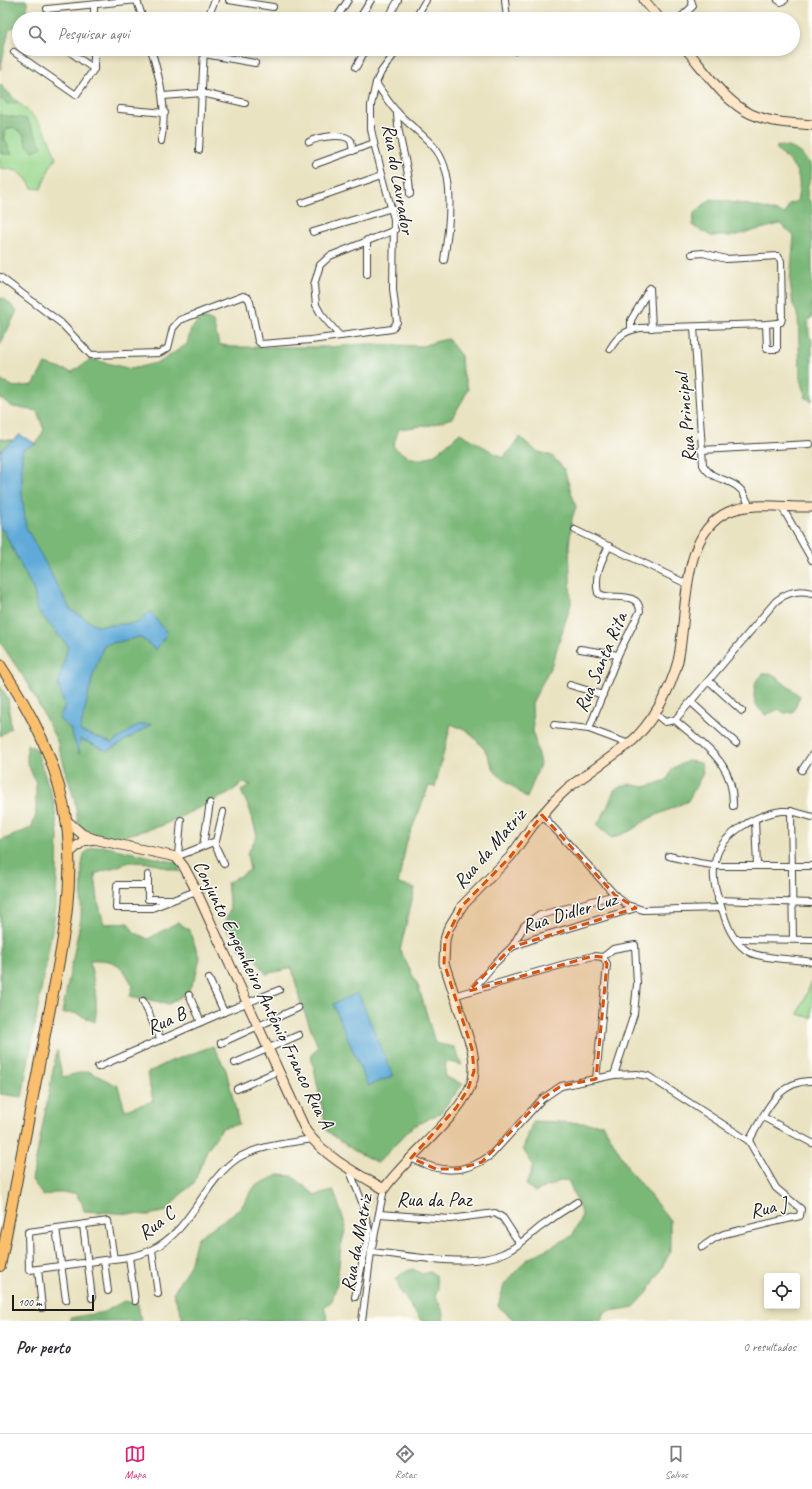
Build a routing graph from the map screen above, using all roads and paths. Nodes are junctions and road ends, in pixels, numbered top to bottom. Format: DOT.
graph roads {
  1 [pos="137,0"];
  2 [pos="216,0"];
  3 [pos="229,0"];
  4 [pos="348,0"];
  5 [pos="371,0"];
  6 [pos="398,0"];
  7 [pos="425,0"];
  8 [pos="505,0"];
  9 [pos="644,0"];
  10 [pos="692,0"];
  11 [pos="778,0"];
  12 [pos="785,0"];
  13 [pos="94,6"];
  14 [pos="273,7"];
  15 [pos="47,9"];
  16 [pos="94,12"];
  17 [pos="140,12"];
  18 [pos="211,12"];
  19 [pos="340,12"];
  20 [pos="363,12"];
  21 [pos="392,12"];
  22 [pos="419,12"];
  23 [pos="506,12"];
  24 [pos="654,12"];
  25 [pos="687,12"];
  26 [pos="20,56"];
  27 [pos="76,56"];
  28 [pos="94,56"];
  29 [pos="154,56"];
  30 [pos="204,56"];
  31 [pos="221,56"];
  32 [pos="362,56"];
  33 [pos="392,56"];
  34 [pos="692,56"];
  35 [pos="255,64"];
  36 [pos="356,67"];
  37 [pos="94,69"];
  38 [pos="376,83"];
  39 [pos="202,93"];
  40 [pos="163,96"];
  41 [pos="245,103"];
  42 [pos="120,109"];
  43 [pos="397,112"];
  44 [pos="165,113"];
  45 [pos="812,124"];
  46 [pos="161,141"];
  47 [pos="309,142"];
  48 [pos="374,143"];
  49 [pos="199,150"];
  50 [pos="353,151"];
  51 [pos="316,164"];
  52 [pos="382,175"];
  53 [pos="410,194"];
  54 [pos="302,204"];
  55 [pos="392,208"];
  56 [pos="395,230"];
  57 [pos="313,232"];
  58 [pos="367,240"];
  59 [pos="692,254"];
  60 [pos="444,260"];
  61 [pos="367,274"];
  62 [pos="0,277"];
  63 [pos="766,324"];
  64 [pos="777,324"];
  65 [pos="694,327"];
  66 [pos="652,328"];
  67 [pos="631,330"];
  68 [pos="339,336"];
  69 [pos="610,349"];
  70 [pos="810,444"];
  71 [pos="701,450"];
  72 [pos="812,506"];
  73 [pos="750,507"];
  74 [pos="782,507"];
  75 [pos="575,530"];
  76 [pos="609,546"];
  77 [pos="812,560"];
  78 [pos="688,584"];
  79 [pos="812,593"];
  80 [pos="580,649"];
  81 [pos="618,655"];
  82 [pos="0,665"];
  83 [pos="708,681"];
  84 [pos="570,685"];
  85 [pos="603,695"];
  86 [pos="691,702"];
  87 [pos="742,711"];
  88 [pos="654,713"];
  89 [pos="675,720"];
  90 [pos="554,725"];
  91 [pos="589,729"];
  92 [pos="736,743"];
  93 [pos="629,744"];
  94 [pos="812,755"];
  95 [pos="802,770"];
  96 [pos="210,803"];
  97 [pos="733,806"];
  98 [pos="791,811"];
  99 [pos="222,812"];
  100 [pos="542,815"];
  101 [pos="812,817"];
  102 [pos="66,820"];
  103 [pos="181,820"];
  104 [pos="755,820"];
  105 [pos="94,839"];
  106 [pos="214,843"];
  107 [pos="203,846"];
  108 [pos="69,853"];
  109 [pos="177,856"];
  110 [pos="669,856"];
  111 [pos="224,864"];
  112 [pos="714,866"];
  113 [pos="757,866"];
  114 [pos="792,866"];
  115 [pos="812,866"];
  116 [pos="148,875"];
  117 [pos="148,885"];
  118 [pos="196,891"];
  119 [pos="615,895"];
  120 [pos="175,899"];
  121 [pos="718,900"];
  122 [pos="793,902"];
  123 [pos="812,903"];
  124 [pos="636,908"];
  125 [pos="721,908"];
  126 [pos="737,940"];
  127 [pos="793,940"];
  128 [pos="812,940"];
  129 [pos="512,947"];
  130 [pos="603,957"];
  131 [pos="812,962"];
  132 [pos="209,979"];
  133 [pos="279,990"];
  134 [pos="472,990"];
  135 [pos="189,995"];
  136 [pos="453,996"];
  137 [pos="143,1001"];
  138 [pos="247,1002"];
  139 [pos="298,1008"];
  140 [pos="224,1012"];
  141 [pos="201,1022"];
  142 [pos="258,1026"];
  143 [pos="299,1035"];
  144 [pos="161,1040"];
  145 [pos="221,1043"];
  146 [pos="268,1048"];
  147 [pos="235,1063"];
  148 [pos="98,1068"];
  149 [pos="278,1071"];
  150 [pos="614,1075"];
  151 [pos="596,1079"];
  152 [pos="812,1080"];
  153 [pos="237,1090"];
  154 [pos="763,1117"];
  155 [pos="312,1139"];
  156 [pos="748,1141"];
  157 [pos="812,1142"];
  158 [pos="411,1158"];
  159 [pos="349,1169"];
  160 [pos="384,1189"];
  161 [pos="577,1202"];
  162 [pos="380,1214"];
  163 [pos="83,1224"];
  164 [pos="56,1228"];
  165 [pos="520,1244"];
  166 [pos="702,1247"];
  167 [pos="152,1250"];
  168 [pos="371,1252"];
  169 [pos="129,1257"];
  170 [pos="114,1259"];
  171 [pos="104,1260"];
  172 [pos="87,1262"];
  173 [pos="0,1266"];
  174 [pos="61,1266"];
  175 [pos="38,1269"];
  176 [pos="108,1291"];
  177 [pos="158,1294"];
  178 [pos="355,1297"];
  179 [pos="92,1298"];
  180 [pos="66,1300"];
  181 [pos="135,1301"];
  182 [pos="42,1308"];
  183 [pos="362,1321"];
  1 -- 13 [label="street"];
  1 -- 17 [label="street"];
  2 -- 18 [label="street"];
  3 -- 14 [label="street"];
  4 -- 19 [label="street"];
  5 -- 20 [label="street"];
  6 -- 21 [label="street"];
  7 -- 22 [label="street"];
  8 -- 23 [label="street"];
  9 -- 24 [label="street"];
  10 -- 25 [label="street"];
  11 -- 12 [label="street"];
  13 -- 15 [label="street"];
  13 -- 16 [label="street"];
  26 -- 37 [label="street"];
  27 -- 37 [label="street"];
  28 -- 37 [label="street"];
  29 -- 40 [label="street"];
  30 -- 39 [label="street"];
  31 -- 35 [label="street"];
  32 -- 36 [label="street"];
  33 -- 38 [label="street, Rua do Lavrador"];
  34 -- 45 [label="street"];
  38 -- 43 [label="street"];
  38 -- 48 [label="street, Rua do Lavrador"];
  39 -- 40 [label="street"];
  39 -- 41 [label="street"];
  39 -- 49 [label="street"];
  40 -- 44 [label="street"];
  42 -- 44 [label="street"];
  43 -- 53 [label="street"];
  43 -- 60 [label="street"];
  44 -- 46 [label="street"];
  47 -- 50 [label="street"];
  48 -- 50 [label="street"];
  48 -- 52 [label="street, Rua do Lavrador"];
  50 -- 51 [label="street"];
  52 -- 54 [label="street"];
  52 -- 55 [label="street, Rua do Lavrador"];
  55 -- 56 [label="street, Rua do Lavrador"];
  55 -- 57 [label="street"];
  56 -- 58 [label="street"];
  56 -- 68 [label="street, Rua do Lavrador"];
  58 -- 61 [label="street"];
  58 -- 68 [label="street"];
  59 -- 64 [label="street"];
  62 -- 68 [label="street"];
  63 -- 64 [label="street"];
  63 -- 64 [label="street"];
  63 -- 65 [label="street"];
  65 -- 66 [label="street"];
  65 -- 71 [label="street, Rua Principal"];
  66 -- 67 [label="street"];
  66 -- 67 [label="street"];
  67 -- 69 [label="street"];
  70 -- 71 [label="street"];
  71 -- 73 [label="street, Rua Principal"];
  72 -- 74 [label="street, Rua da Matriz"];
  73 -- 74 [label="street, Rua da Matriz"];
  73 -- 78 [label="street, Rua da Matriz"];
  74 -- 77 [label="street"];
  75 -- 76 [label="street"];
  76 -- 78 [label="street"];
  76 -- 81 [label="street, Rua Santa Rita"];
  78 -- 88 [label="street, Rua da Matriz"];
  79 -- 83 [label="street"];
  80 -- 81 [label="street"];
  81 -- 85 [label="street, Rua Santa Rita"];
  82 -- 102 [label="main road"];
  83 -- 86 [label="street"];
  83 -- 87 [label="street"];
  84 -- 85 [label="street"];
  85 -- 91 [label="street, Rua Santa Rita"];
  86 -- 89 [label="street"];
  86 -- 92 [label="street"];
  88 -- 89 [label="street"];
  88 -- 93 [label="street, Rua da Matriz"];
  89 -- 97 [label="street"];
  90 -- 91 [label="street"];
  91 -- 93 [label="street"];
  93 -- 100 [label="street, Rua da Matriz"];
  94 -- 95 [label="street"];
  96 -- 107 [label="street"];
  98 -- 101 [label="street"];
  98 -- 104 [label="street"];
  98 -- 114 [label="street"];
  99 -- 106 [label="street"];
  100 -- 119 [label="street"];
  100 -- 136 [label="street, Rua da Matriz"];
  102 -- 105 [label="street, Conjunto Engenheiro Antônio Franco Rua A"];
  102 -- 108 [label="main road"];
  103 -- 109 [label="street"];
  104 -- 112 [label="street"];
  104 -- 113 [label="street"];
  105 -- 108 [label="street"];
  105 -- 109 [label="street, Conjunto Engenheiro Antônio Franco Rua A"];
  106 -- 107 [label="street"];
  106 -- 111 [label="street"];
  107 -- 109 [label="street"];
  108 -- 173 [label="main road"];
  109 -- 118 [label="street, Conjunto Engenheiro Antônio Franco Rua A"];
  110 -- 112 [label="street"];
  112 -- 113 [label="street"];
  112 -- 121 [label="street"];
  113 -- 114 [label="street"];
  114 -- 115 [label="street"];
  114 -- 122 [label="street"];
  116 -- 117 [label="street"];
  117 -- 120 [label="street"];
  117 -- 120 [label="street"];
  118 -- 120 [label="street"];
  118 -- 138 [label="street, Conjunto Engenheiro Antônio Franco Rua A"];
  119 -- 124 [label="street"];
  119 -- 129 [label="street, Rua Didler Luz"];
  121 -- 122 [label="street"];
  121 -- 125 [label="street"];
  122 -- 123 [label="street"];
  122 -- 127 [label="street"];
  124 -- 125 [label="street"];
  124 -- 129 [label="street, Rua Didler Luz"];
  125 -- 126 [label="street"];
  126 -- 127 [label="street"];
  126 -- 131 [label="street"];
  127 -- 128 [label="street"];
  129 -- 134 [label="street, Rua Didler Luz"];
  130 -- 134 [label="street"];
  130 -- 150 [label="street"];
  130 -- 151 [label="street"];
  132 -- 140 [label="street"];
  133 -- 138 [label="street, Rua B"];
  134 -- 136 [label="street"];
  135 -- 141 [label="street"];
  136 -- 158 [label="street, Rua da Matriz"];
  137 -- 144 [label="street"];
  138 -- 140 [label="street, Rua B"];
  138 -- 142 [label="street, Conjunto Engenheiro Antônio Franco Rua A"];
  139 -- 142 [label="street"];
  140 -- 141 [label="street, Rua B"];
  141 -- 144 [label="street, Rua B"];
  142 -- 145 [label="street"];
  142 -- 146 [label="street, Conjunto Engenheiro Antônio Franco Rua A"];
  143 -- 146 [label="street"];
  144 -- 148 [label="street, Rua B"];
  146 -- 147 [label="street"];
  146 -- 149 [label="street, Conjunto Engenheiro Antônio Franco Rua A"];
  149 -- 153 [label="street"];
  149 -- 155 [label="street, Conjunto Engenheiro Antônio Franco Rua A"];
  150 -- 151 [label="street"];
  150 -- 156 [label="street"];
  151 -- 158 [label="street"];
  152 -- 154 [label="street"];
  154 -- 156 [label="street"];
  154 -- 157 [label="street"];
  155 -- 159 [label="street, Conjunto Engenheiro Antônio Franco Rua A"];
  155 -- 167 [label="street, Rua C"];
  156 -- 166 [label="street, Rua J"];
  158 -- 160 [label="street, Rua da Matriz"];
  159 -- 160 [label="street, Conjunto Engenheiro Antônio Franco Rua A"];
  159 -- 178 [label="street"];
  160 -- 162 [label="street, Rua da Matriz"];
  161 -- 165 [label="street"];
  162 -- 165 [label="street, Rua da Paz"];
  162 -- 168 [label="street, Rua da Matriz"];
  163 -- 164 [label="street"];
  163 -- 170 [label="street"];
  163 -- 172 [label="street"];
  164 -- 174 [label="street"];
  164 -- 175 [label="street"];
  165 -- 168 [label="street"];
  167 -- 169 [label="street, Rua C"];
  167 -- 177 [label="street"];
  168 -- 183 [label="street, Rua da Matriz"];
  169 -- 170 [label="street, Rua C"];
  169 -- 181 [label="street"];
  170 -- 171 [label="street, Rua C"];
  171 -- 172 [label="street, Rua C"];
  171 -- 176 [label="street"];
  172 -- 174 [label="street, Rua C"];
  172 -- 179 [label="street"];
  174 -- 175 [label="street, Rua C"];
  174 -- 180 [label="street"];
  175 -- 182 [label="street"];
}
